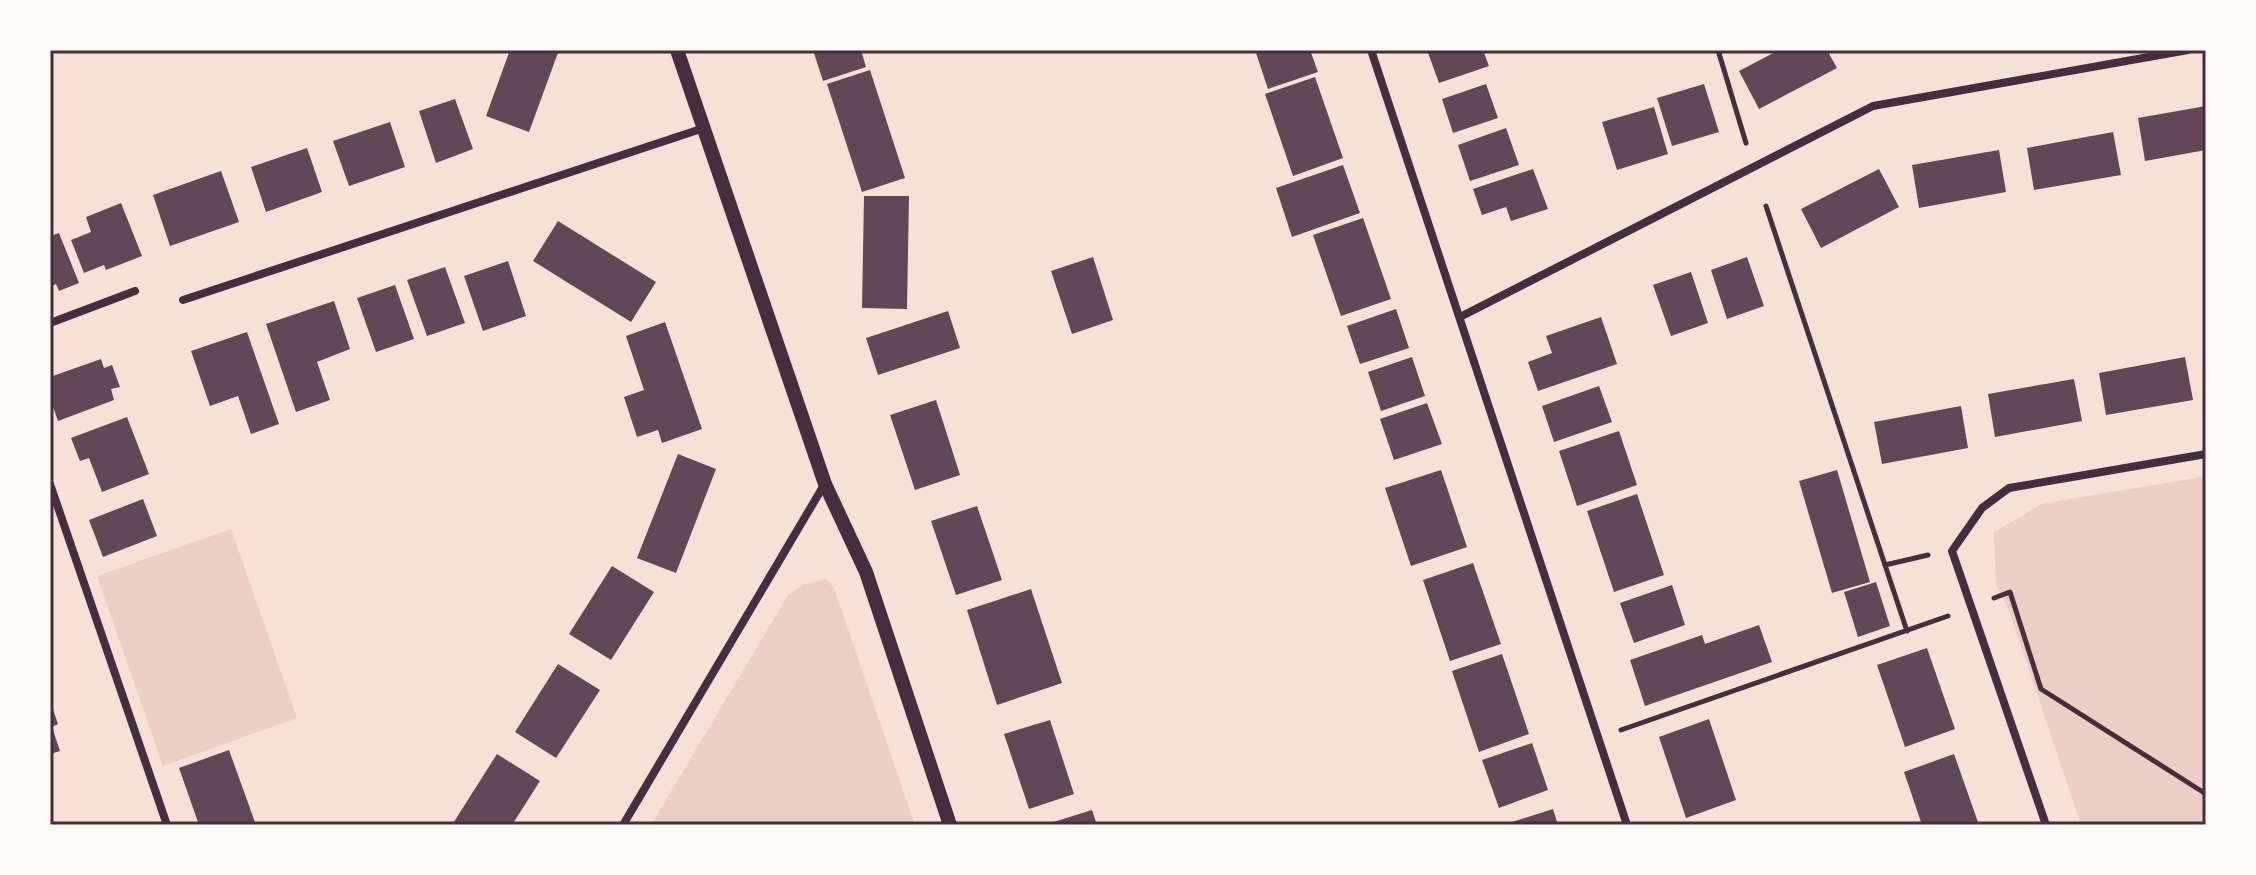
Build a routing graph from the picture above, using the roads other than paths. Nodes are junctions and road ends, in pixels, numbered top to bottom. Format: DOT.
graph roads {
  1 [pos="677,50"];
  2 [pos="1371,50"];
  3 [pos="2188,50"];
  4 [pos="704,128"];
  5 [pos="135,291"];
  6 [pos="183,300"];
  7 [pos="1460,317"];
  8 [pos="50,323"];
  9 [pos="2206,454"];
  10 [pos="50,484"];
  11 [pos="825,484"];
  12 [pos="167,825"];
  13 [pos="623,825"];
  14 [pos="950,825"];
  15 [pos="1627,825"];
  16 [pos="2046,825"];
  1 -- 4 [label="street"];
  2 -- 7 [label="street"];
  3 -- 7 [label="street"];
  4 -- 6 [label="street"];
  4 -- 11 [label="street"];
  5 -- 8 [label="street"];
  7 -- 15 [label="street"];
  9 -- 16 [label="street"];
  10 -- 12 [label="street"];
  11 -- 13 [label="street"];
  11 -- 14 [label="street"];
}
